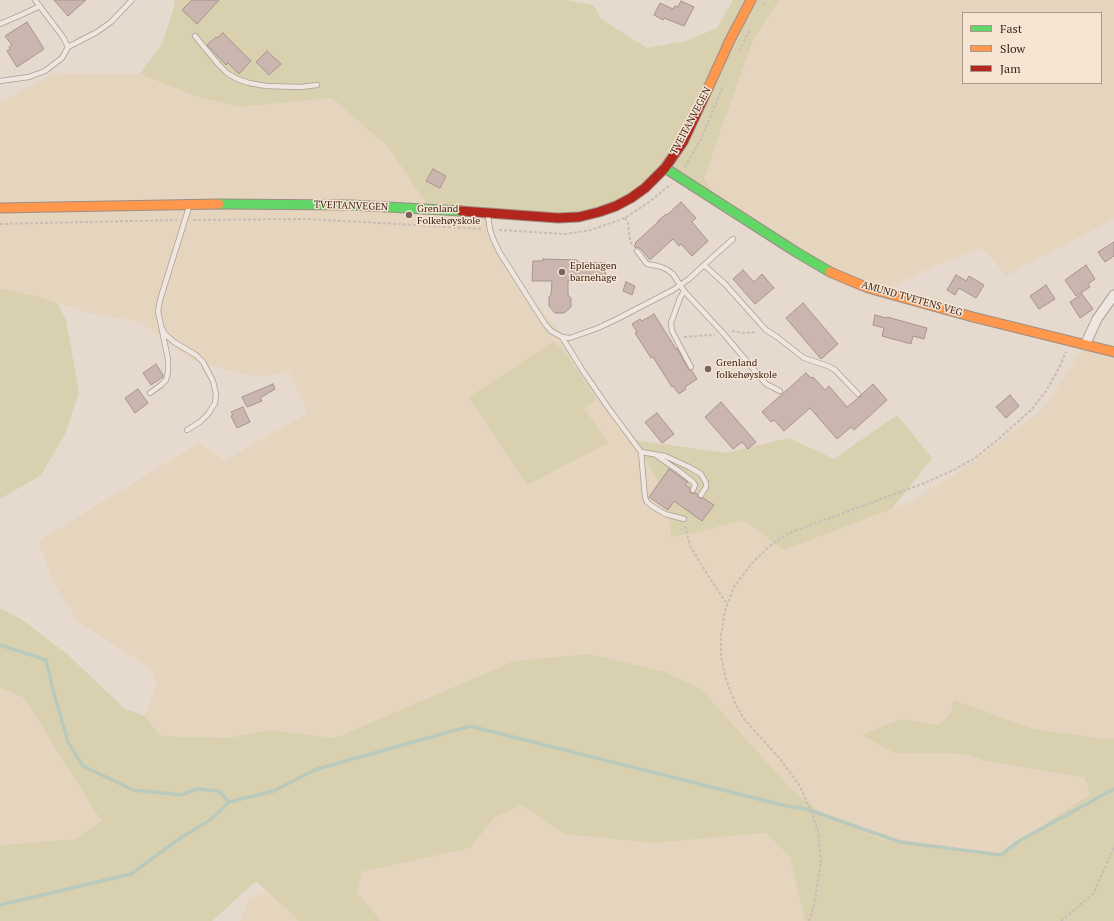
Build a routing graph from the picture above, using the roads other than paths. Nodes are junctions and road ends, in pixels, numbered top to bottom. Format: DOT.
graph roads {
  1 [pos="35,0"];
  2 [pos="132,0"];
  3 [pos="750,0"];
  4 [pos="40,6"];
  5 [pos="0,24"];
  6 [pos="195,36"];
  7 [pos="68,48"];
  8 [pos="0,82"];
  9 [pos="317,85"];
  10 [pos="665,168"];
  11 [pos="189,205"];
  12 [pos="0,208"];
  13 [pos="487,214"];
  14 [pos="733,239"];
  15 [pos="637,251"];
  16 [pos="704,265"];
  17 [pos="680,285"];
  18 [pos="684,291"];
  19 [pos="1114,294"];
  20 [pos="160,323"];
  21 [pos="562,337"];
  22 [pos="1084,345"];
  23 [pos="1114,352"];
  24 [pos="692,367"];
  25 [pos="780,391"];
  26 [pos="150,393"];
  27 [pos="858,394"];
  28 [pos="187,430"];
  29 [pos="641,452"];
  30 [pos="656,456"];
  31 [pos="693,490"];
  32 [pos="700,495"];
  33 [pos="684,519"];
  1 -- 4 [label="lane"];
  2 -- 7 [label="lane"];
  3 -- 10 [label="main road, TVEITANVEGEN"];
  4 -- 5 [label="lane"];
  4 -- 7 [label="lane"];
  6 -- 9 [label="lane"];
  7 -- 8 [label="lane"];
  10 -- 13 [label="main road, TVEITANVEGEN"];
  10 -- 22 [label="main road, AMUND TVETENS VEG"];
  11 -- 12 [label="main road, TVEITANVEGEN"];
  11 -- 13 [label="main road, TVEITANVEGEN"];
  11 -- 20 [label="lane"];
  13 -- 21 [label="lane"];
  14 -- 16 [label="lane"];
  15 -- 17 [label="lane"];
  16 -- 17 [label="lane"];
  16 -- 27 [label="lane"];
  17 -- 18 [label="lane"];
  17 -- 21 [label="lane"];
  18 -- 24 [label="lane"];
  18 -- 25 [label="lane"];
  19 -- 22 [label="street"];
  20 -- 26 [label="lane"];
  20 -- 28 [label="lane"];
  21 -- 29 [label="lane"];
  22 -- 23 [label="main road, AMUND TVETENS VEG"];
  29 -- 30 [label="lane"];
  29 -- 33 [label="lane"];
  30 -- 31 [label="lane"];
  30 -- 32 [label="lane"];
}
